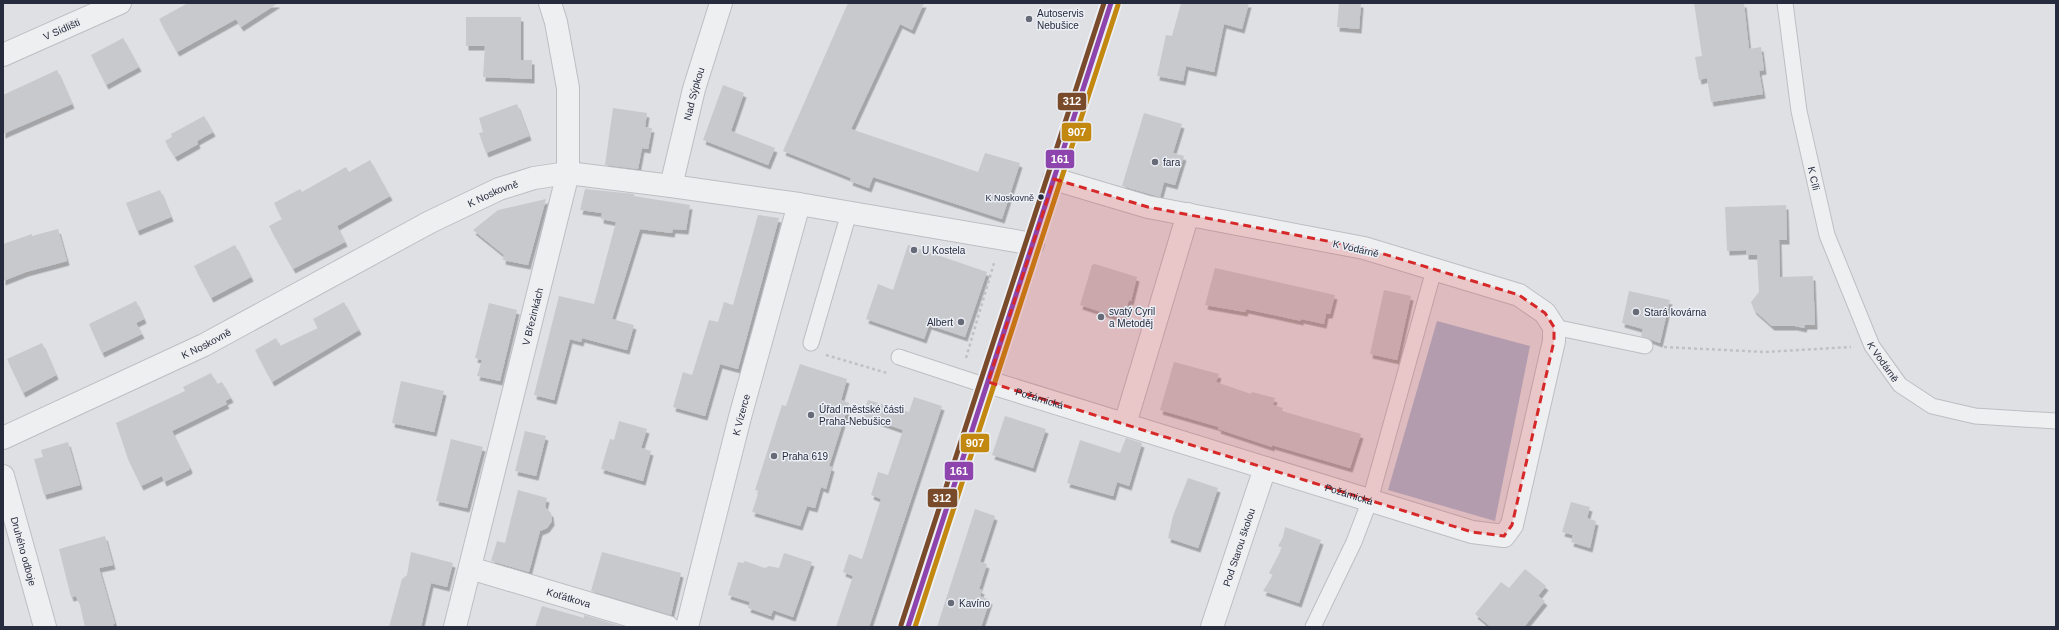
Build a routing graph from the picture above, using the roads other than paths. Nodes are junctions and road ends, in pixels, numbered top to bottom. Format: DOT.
graph roads {
  1 [pos="120,3"];
  2 [pos="550,3"];
  3 [pos="720,3"];
  4 [pos="1111,3"];
  5 [pos="1785,3"];
  6 [pos="3,55"];
  7 [pos="568,173"];
  8 [pos="1054,180"];
  9 [pos="671,186"];
  10 [pos="799,204"];
  11 [pos="849,213"];
  12 [pos="1188,214"];
  13 [pos="1033,244"];
  14 [pos="1434,270"];
  15 [pos="1554,327"];
  16 [pos="811,343"];
  17 [pos="1645,346"];
  18 [pos="1872,346"];
  19 [pos="899,357"];
  20 [pos="988,384"];
  21 [pos="2056,421"];
  22 [pos="1125,424"];
  23 [pos="3,438"];
  24 [pos="1265,468"];
  25 [pos="3,476"];
  26 [pos="1370,500"];
  27 [pos="470,568"];
  28 [pos="45,627"];
  29 [pos="455,627"];
  30 [pos="668,627"];
  31 [pos="687,627"];
  32 [pos="908,627"];
  33 [pos="1212,627"];
  34 [pos="1313,627"];
  1 -- 6 [label="street, V Sídlišti"];
  2 -- 7 [label="street, V Březinkách"];
  3 -- 9 [label="street, Nad Sýpkou"];
  4 -- 8 [label="street"];
  5 -- 18 [label="lane, K Cíli"];
  7 -- 9 [label="street, K Noskovně"];
  7 -- 23 [label="street, K Noskovně"];
  7 -- 27 [label="street, V Březinkách"];
  8 -- 12 [label="street, K Vodárně"];
  8 -- 13 [label="street"];
  9 -- 10 [label="street, K Noskovně"];
  10 -- 11 [label="street, K Noskovně"];
  10 -- 31 [label="street, K Vizerce"];
  11 -- 13 [label="street, K Noskovně"];
  11 -- 16 [label="lane"];
  12 -- 14 [label="street, K Vodárně"];
  12 -- 22 [label="street"];
  13 -- 20 [label="street"];
  14 -- 15 [label="street, K Vodárně"];
  14 -- 26 [label="lane"];
  15 -- 17 [label="lane"];
  15 -- 26 [label="street, Požárnická"];
  18 -- 21 [label="lane, K Vodárně"];
  19 -- 20 [label="lane"];
  20 -- 22 [label="street, Požárnická"];
  20 -- 32 [label="street"];
  22 -- 24 [label="street, Požárnická"];
  24 -- 26 [label="street, Požárnická"];
  24 -- 33 [label="street, Pod Starou školou"];
  25 -- 28 [label="street, Druhého odboje"];
  26 -- 34 [label="lane"];
  27 -- 29 [label="street, V Březinkách"];
  27 -- 30 [label="street, Koťátkova"];
}
